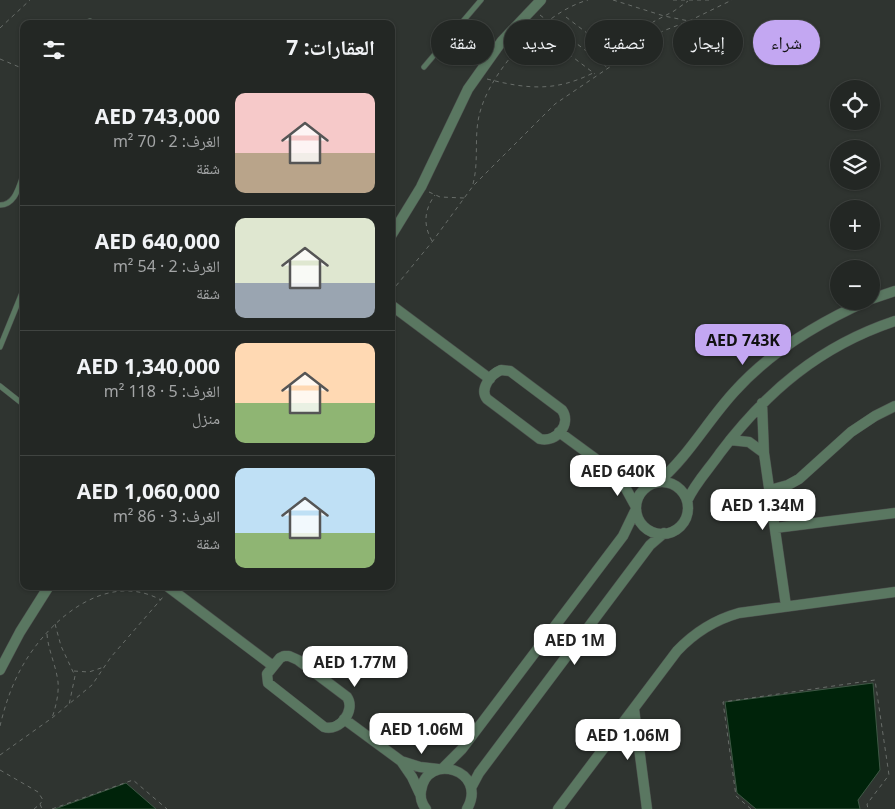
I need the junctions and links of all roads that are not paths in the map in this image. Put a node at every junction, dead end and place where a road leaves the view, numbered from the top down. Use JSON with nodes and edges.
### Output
{"nodes":[{"id":1,"x":481,"y":0,"type":"edge"},
{"id":2,"x":541,"y":0,"type":"edge"},
{"id":3,"x":424,"y":67,"type":"dead end"},
{"id":4,"x":20,"y":182,"type":"edge"},
{"id":5,"x":0,"y":204,"type":"edge"},
{"id":6,"x":395,"y":229,"type":"edge"},
{"id":7,"x":895,"y":291,"type":"edge"},
{"id":8,"x":880,"y":296,"type":"edge"},
{"id":9,"x":20,"y":298,"type":"edge"},
{"id":10,"x":395,"y":308,"type":"edge"},
{"id":11,"x":849,"y":310,"type":"edge"},
{"id":12,"x":895,"y":321,"type":"edge"},
{"id":13,"x":0,"y":347,"type":"edge"},
{"id":14,"x":490,"y":379,"type":"junction"},
{"id":15,"x":0,"y":386,"type":"edge"},
{"id":16,"x":20,"y":402,"type":"edge"},
{"id":17,"x":762,"y":404,"type":"junction"},
{"id":18,"x":895,"y":406,"type":"edge"},
{"id":19,"x":559,"y":432,"type":"junction"},
{"id":20,"x":730,"y":440,"type":"junction"},
{"id":21,"x":764,"y":453,"type":"junction"},
{"id":22,"x":619,"y":476,"type":"junction"},
{"id":23,"x":657,"y":482,"type":"junction"},
{"id":24,"x":770,"y":490,"type":"junction"},
{"id":25,"x":687,"y":501,"type":"junction"},
{"id":26,"x":636,"y":508,"type":"junction"},
{"id":27,"x":895,"y":513,"type":"edge"},
{"id":28,"x":775,"y":528,"type":"junction"},
{"id":29,"x":664,"y":533,"type":"junction"},
{"id":30,"x":46,"y":590,"type":"edge"},
{"id":31,"x":173,"y":590,"type":"edge"},
{"id":32,"x":895,"y":592,"type":"edge"},
{"id":33,"x":786,"y":606,"type":"junction"},
{"id":34,"x":273,"y":666,"type":"junction"},
{"id":35,"x":0,"y":670,"type":"edge"},
{"id":36,"x":634,"y":709,"type":"junction"},
{"id":37,"x":344,"y":718,"type":"junction"},
{"id":38,"x":401,"y":761,"type":"junction"},
{"id":39,"x":441,"y":768,"type":"junction"},
{"id":40,"x":472,"y":792,"type":"junction"},
{"id":41,"x":420,"y":796,"type":"junction"},
{"id":42,"x":415,"y":809,"type":"edge"},
{"id":43,"x":426,"y":809,"type":"edge"},
{"id":44,"x":467,"y":809,"type":"edge"},
{"id":45,"x":476,"y":809,"type":"edge"},
{"id":46,"x":558,"y":809,"type":"edge"},
{"id":47,"x":647,"y":809,"type":"edge"}],
"edges":[{"from":1,"to":3,"type":"lane"},
{"from":2,"to":6,"type":"street"},
{"from":4,"to":5,"type":"lane"},
{"from":7,"to":8,"type":"street"},
{"from":9,"to":13,"type":"lane"},
{"from":10,"to":14,"type":"street"},
{"from":11,"to":23,"type":"street"},
{"from":12,"to":17,"type":"street"},
{"from":14,"to":19,"type":"street"},
{"from":14,"to":19,"type":"street"},
{"from":15,"to":16,"type":"lane"},
{"from":17,"to":20,"type":"street"},
{"from":17,"to":21,"type":"street"},
{"from":18,"to":24,"type":"street"},
{"from":19,"to":22,"type":"street"},
{"from":20,"to":21,"type":"street"},
{"from":20,"to":25,"type":"street"},
{"from":21,"to":24,"type":"street"},
{"from":22,"to":23,"type":"street"},
{"from":22,"to":26,"type":"street"},
{"from":23,"to":25,"type":"street"},
{"from":23,"to":26,"type":"street"},
{"from":24,"to":28,"type":"street"},
{"from":25,"to":29,"type":"street"},
{"from":26,"to":29,"type":"street"},
{"from":26,"to":39,"type":"street"},
{"from":27,"to":28,"type":"street"},
{"from":28,"to":33,"type":"street"},
{"from":29,"to":40,"type":"street"},
{"from":30,"to":35,"type":"street"},
{"from":31,"to":34,"type":"street"},
{"from":32,"to":33,"type":"street"},
{"from":33,"to":36,"type":"street"},
{"from":34,"to":37,"type":"street"},
{"from":34,"to":37,"type":"street"},
{"from":36,"to":46,"type":"street"},
{"from":36,"to":47,"type":"street"},
{"from":37,"to":38,"type":"street"},
{"from":38,"to":39,"type":"street"},
{"from":38,"to":41,"type":"street"},
{"from":39,"to":40,"type":"street"},
{"from":39,"to":41,"type":"street"},
{"from":40,"to":44,"type":"street"},
{"from":40,"to":45,"type":"street"},
{"from":41,"to":42,"type":"street"},
{"from":41,"to":43,"type":"street"}]}
